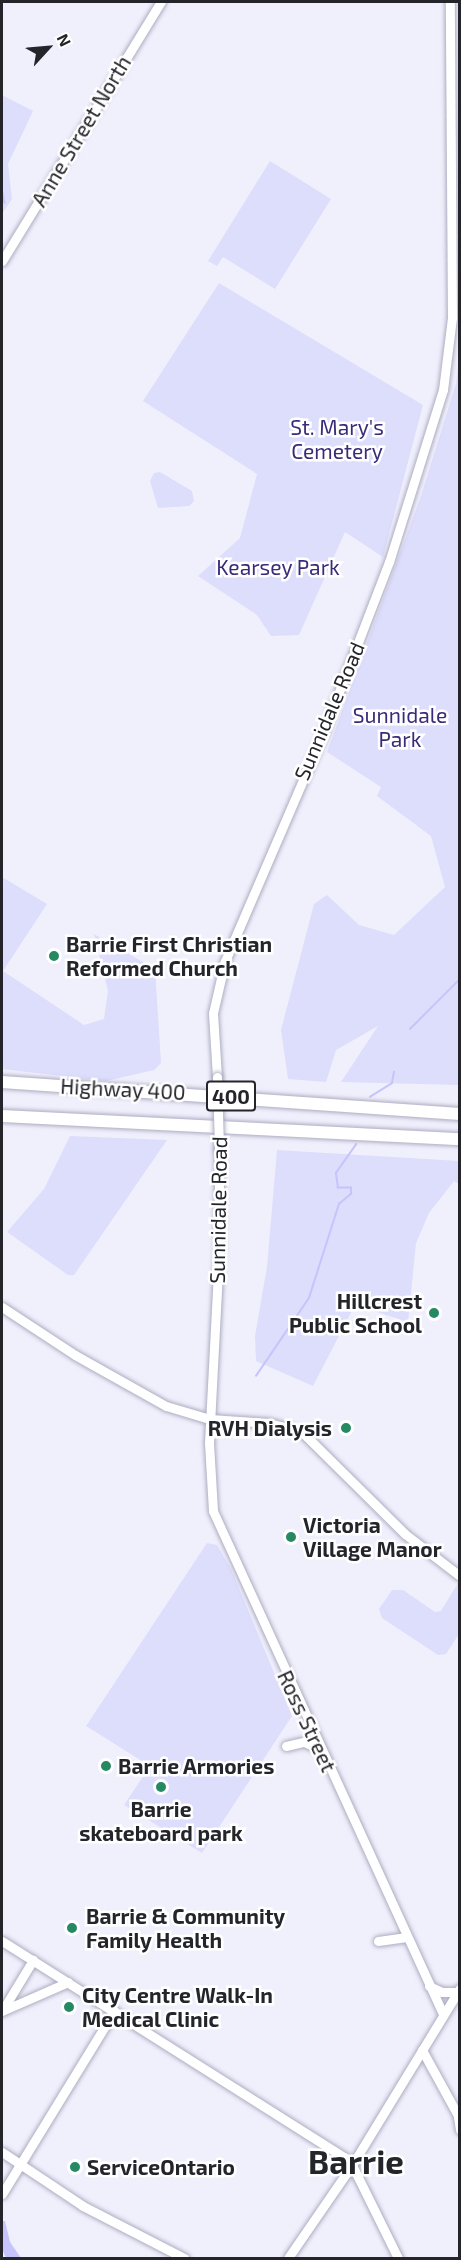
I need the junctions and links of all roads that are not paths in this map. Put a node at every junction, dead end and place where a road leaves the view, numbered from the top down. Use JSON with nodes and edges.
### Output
{"nodes":[{"id":1,"x":161,"y":2,"type":"edge"},
{"id":2,"x":450,"y":2,"type":"edge"},
{"id":3,"x":2,"y":261,"type":"edge"},
{"id":4,"x":2,"y":1082,"type":"edge"},
{"id":5,"x":459,"y":1114,"type":"edge"},
{"id":6,"x":2,"y":1116,"type":"edge"},
{"id":7,"x":412,"y":1137,"type":"junction"},
{"id":8,"x":459,"y":1139,"type":"edge"},
{"id":9,"x":459,"y":1144,"type":"edge"},
{"id":10,"x":2,"y":1307,"type":"edge"},
{"id":11,"x":210,"y":1419,"type":"junction"},
{"id":12,"x":459,"y":1576,"type":"edge"},
{"id":13,"x":286,"y":1746,"type":"dead end"},
{"id":14,"x":320,"y":1749,"type":"junction"},
{"id":15,"x":407,"y":1937,"type":"junction"},
{"id":16,"x":2,"y":1941,"type":"edge"},
{"id":17,"x":378,"y":1941,"type":"dead end"},
{"id":18,"x":33,"y":1960,"type":"junction"},
{"id":19,"x":68,"y":1982,"type":"junction"},
{"id":20,"x":429,"y":1986,"type":"junction"},
{"id":21,"x":458,"y":1990,"type":"edge"},
{"id":22,"x":2,"y":2011,"type":"edge"},
{"id":23,"x":114,"y":2011,"type":"junction"},
{"id":24,"x":442,"y":2014,"type":"junction"},
{"id":25,"x":422,"y":2050,"type":"junction"},
{"id":26,"x":459,"y":2118,"type":"edge"},
{"id":27,"x":459,"y":2130,"type":"edge"},
{"id":28,"x":2,"y":2152,"type":"edge"},
{"id":29,"x":18,"y":2164,"type":"junction"},
{"id":30,"x":352,"y":2165,"type":"junction"},
{"id":31,"x":2,"y":2194,"type":"edge"},
{"id":32,"x":184,"y":2259,"type":"edge"},
{"id":33,"x":288,"y":2259,"type":"edge"},
{"id":34,"x":398,"y":2259,"type":"edge"}],
"edges":[{"from":1,"to":3,"type":"main road","name":"Anne Street North"},
{"from":2,"to":11,"type":"main road","name":"Sunnidale Road","bridge":true},
{"from":4,"to":5,"type":"highway","name":"Highway 400","number":"400"},
{"from":6,"to":7,"type":"highway","name":"Highway 400","number":"400"},
{"from":7,"to":8,"type":"highway","name":"Highway 400","number":"400"},
{"from":7,"to":9,"type":"highway"},
{"from":10,"to":11,"type":"main road"},
{"from":11,"to":12,"type":"main road"},
{"from":11,"to":14,"type":"main road","name":"Ross Street"},
{"from":13,"to":14,"type":"main road"},
{"from":14,"to":15,"type":"main road","name":"Ross Street"},
{"from":15,"to":17,"type":"main road"},
{"from":15,"to":20,"type":"main road","name":"Ross Street"},
{"from":16,"to":18,"type":"main road"},
{"from":18,"to":19,"type":"main road"},
{"from":18,"to":22,"type":"main road"},
{"from":19,"to":22,"type":"main road"},
{"from":19,"to":23,"type":"main road"},
{"from":20,"to":21,"type":"main road"},
{"from":20,"to":24,"type":"main road","name":"Ross Street"},
{"from":21,"to":24,"type":"main road"},
{"from":23,"to":29,"type":"main road"},
{"from":23,"to":30,"type":"main road"},
{"from":24,"to":25,"type":"main road"},
{"from":25,"to":26,"type":"main road"},
{"from":25,"to":30,"type":"main road"},
{"from":26,"to":27,"type":"main road"},
{"from":28,"to":29,"type":"main road"},
{"from":29,"to":31,"type":"main road"},
{"from":29,"to":32,"type":"main road"},
{"from":30,"to":33,"type":"main road"},
{"from":30,"to":34,"type":"main road"}]}
